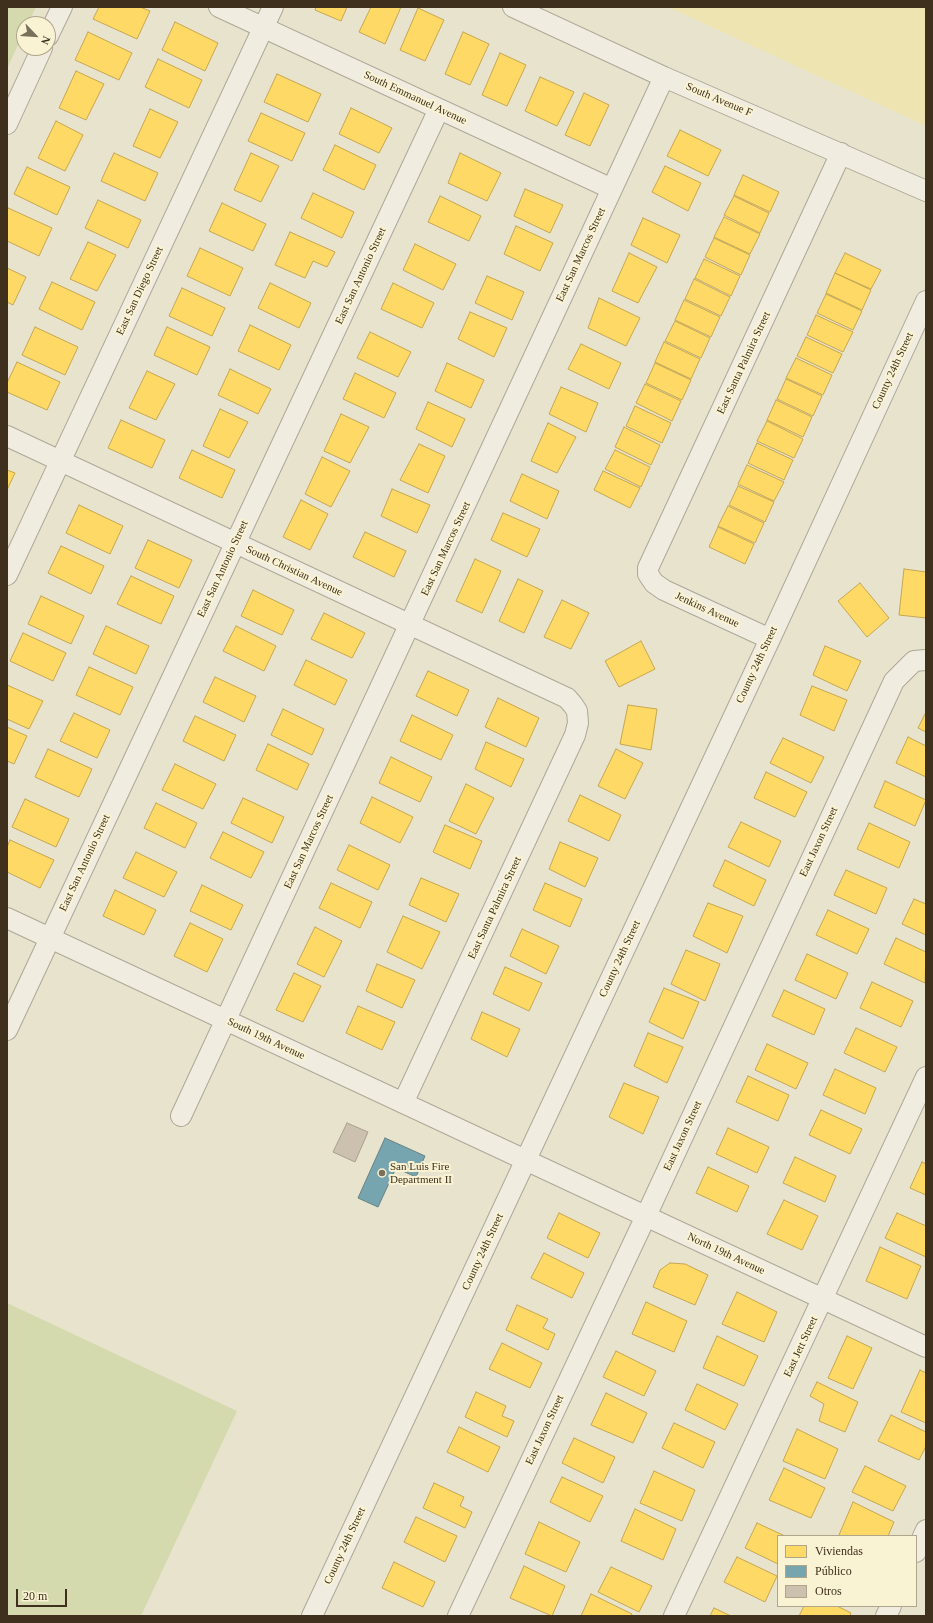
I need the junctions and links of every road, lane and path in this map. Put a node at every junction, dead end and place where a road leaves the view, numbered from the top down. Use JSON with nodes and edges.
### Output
{"nodes":[{"id":1,"x":62,"y":7,"type":"edge"},
{"id":2,"x":219,"y":7,"type":"edge"},
{"id":3,"x":272,"y":7,"type":"edge"},
{"id":4,"x":513,"y":7,"type":"edge"},
{"id":5,"x":56,"y":19,"type":"edge"},
{"id":6,"x":263,"y":28,"type":"junction"},
{"id":7,"x":38,"y":56,"type":"edge"},
{"id":8,"x":664,"y":77,"type":"junction"},
{"id":9,"x":439,"y":109,"type":"junction"},
{"id":10,"x":7,"y":124,"type":"edge"},
{"id":11,"x":841,"y":153,"type":"junction"},
{"id":12,"x":612,"y":189,"type":"junction"},
{"id":13,"x":926,"y":191,"type":"edge"},
{"id":14,"x":926,"y":301,"type":"edge"},
{"id":15,"x":7,"y":436,"type":"edge"},
{"id":16,"x":60,"y":461,"type":"junction"},
{"id":17,"x":235,"y":543,"type":"junction"},
{"id":18,"x":648,"y":574,"type":"joint"},
{"id":19,"x":7,"y":575,"type":"edge"},
{"id":20,"x":410,"y":625,"type":"junction"},
{"id":21,"x":770,"y":639,"type":"junction"},
{"id":22,"x":920,"y":661,"type":"edge"},
{"id":23,"x":577,"y":711,"type":"joint"},
{"id":24,"x":7,"y":918,"type":"edge"},
{"id":25,"x":50,"y":938,"type":"junction"},
{"id":26,"x":225,"y":1020,"type":"junction"},
{"id":27,"x":7,"y":1030,"type":"edge"},
{"id":28,"x":926,"y":1077,"type":"edge"},
{"id":29,"x":403,"y":1103,"type":"junction"},
{"id":30,"x":180,"y":1116,"type":"dead end"},
{"id":31,"x":526,"y":1161,"type":"junction"},
{"id":32,"x":646,"y":1216,"type":"junction"},
{"id":33,"x":823,"y":1299,"type":"junction"},
{"id":34,"x":926,"y":1347,"type":"edge"},
{"id":35,"x":926,"y":1530,"type":"edge"},
{"id":36,"x":917,"y":1550,"type":"edge"},
{"id":37,"x":890,"y":1607,"type":"edge"},
{"id":38,"x":312,"y":1616,"type":"edge"},
{"id":39,"x":458,"y":1616,"type":"edge"},
{"id":40,"x":674,"y":1616,"type":"edge"},
{"id":41,"x":886,"y":1616,"type":"edge"}],
"edges":[{"from":1,"to":5,"type":"street"},
{"from":2,"to":6,"type":"street","name":"South Emmanuel Avenue"},
{"from":3,"to":6,"type":"street","name":"East San Diego Street"},
{"from":4,"to":8,"type":"street","name":"South Avenue F"},
{"from":6,"to":9,"type":"street","name":"South Emmanuel Avenue"},
{"from":6,"to":16,"type":"street","name":"East San Diego Street"},
{"from":7,"to":10,"type":"street"},
{"from":8,"to":11,"type":"street","name":"South Avenue F"},
{"from":8,"to":12,"type":"street","name":"East San Marcos Street"},
{"from":9,"to":12,"type":"street","name":"South Emmanuel Avenue"},
{"from":9,"to":17,"type":"street","name":"East San Antonio Street"},
{"from":11,"to":13,"type":"street","name":"South Avenue F"},
{"from":11,"to":18,"type":"street","name":"East Santa Palmira Street"},
{"from":12,"to":20,"type":"street","name":"East San Marcos Street"},
{"from":14,"to":21,"type":"street","name":"County 24th Street"},
{"from":15,"to":16,"type":"street","name":"South Christian Avenue"},
{"from":16,"to":17,"type":"street","name":"South Christian Avenue"},
{"from":16,"to":19,"type":"street","name":"East San Diego Street"},
{"from":17,"to":20,"type":"street","name":"South Christian Avenue"},
{"from":17,"to":25,"type":"street","name":"East San Antonio Street"},
{"from":18,"to":21,"type":"street","name":"Jenkins Avenue"},
{"from":20,"to":23,"type":"street","name":"South Christian Avenue"},
{"from":20,"to":26,"type":"street","name":"East San Marcos Street"},
{"from":21,"to":31,"type":"street","name":"County 24th Street"},
{"from":22,"to":32,"type":"street","name":"East Jaxon Street"},
{"from":23,"to":29,"type":"street","name":"East Santa Palmira Street"},
{"from":24,"to":25,"type":"street","name":"South 19th Avenue"},
{"from":25,"to":26,"type":"street","name":"South 19th Avenue"},
{"from":25,"to":27,"type":"street","name":"East San Antonio Street"},
{"from":26,"to":29,"type":"street","name":"South 19th Avenue"},
{"from":26,"to":30,"type":"street","name":"East San Marcos Street"},
{"from":28,"to":33,"type":"street","name":"East Jett Street"},
{"from":29,"to":31,"type":"street","name":"South 19th Avenue"},
{"from":31,"to":32,"type":"street","name":"North 19th Avenue"},
{"from":31,"to":38,"type":"street","name":"County 24th Street"},
{"from":32,"to":33,"type":"street","name":"North 19th Avenue"},
{"from":32,"to":39,"type":"street","name":"East Jaxon Street"},
{"from":33,"to":34,"type":"street","name":"North 19th Avenue"},
{"from":33,"to":40,"type":"street","name":"East Jett Street"},
{"from":35,"to":36,"type":"street"},
{"from":37,"to":41,"type":"street"}]}
